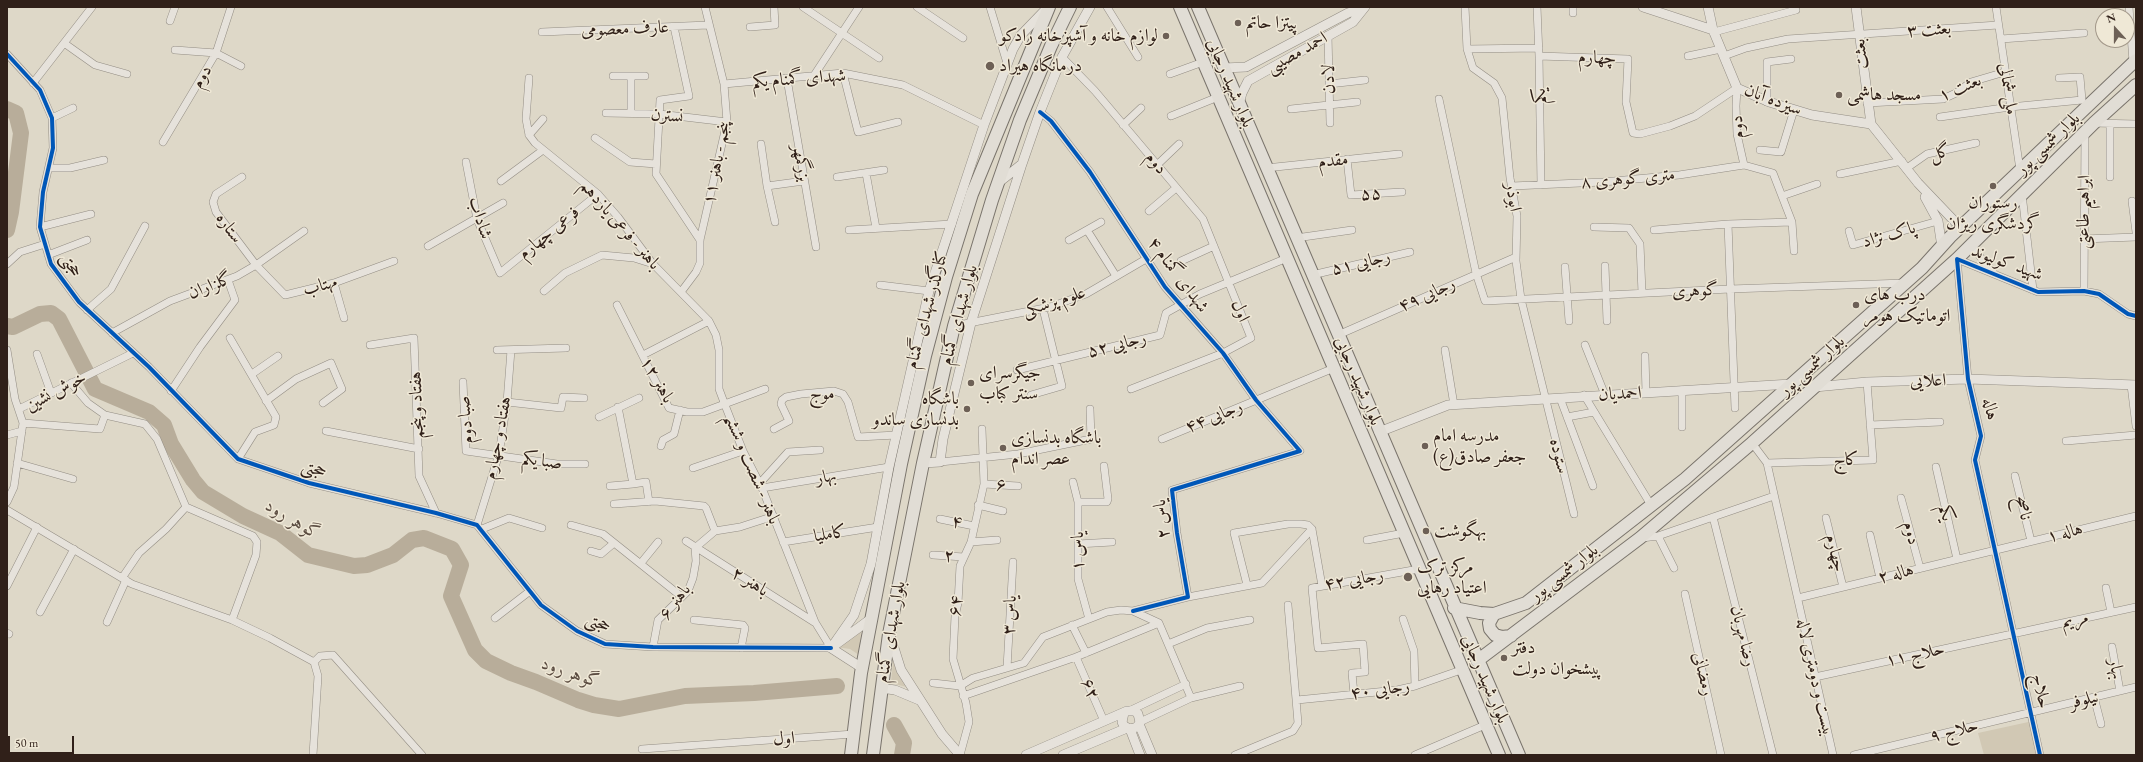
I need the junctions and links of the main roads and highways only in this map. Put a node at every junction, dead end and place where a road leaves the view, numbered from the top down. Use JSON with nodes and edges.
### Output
{"nodes":[{"id":1,"x":1048,"y":7,"type":"edge"},
{"id":2,"x":1070,"y":7,"type":"edge"},
{"id":3,"x":1180,"y":7,"type":"edge"},
{"id":4,"x":1198,"y":7,"type":"edge"},
{"id":5,"x":2135,"y":61,"type":"edge"},
{"id":6,"x":2136,"y":85,"type":"edge"},
{"id":7,"x":1981,"y":208,"type":"junction"},
{"id":8,"x":1996,"y":219,"type":"junction"},
{"id":9,"x":1960,"y":227,"type":"junction"},
{"id":10,"x":1971,"y":244,"type":"junction"},
{"id":11,"x":1454,"y":608,"type":"junction"},
{"id":12,"x":1494,"y":614,"type":"junction"},
{"id":13,"x":1511,"y":636,"type":"junction"},
{"id":14,"x":1477,"y":661,"type":"junction"},
{"id":15,"x":851,"y":755,"type":"edge"},
{"id":16,"x":873,"y":755,"type":"edge"},
{"id":17,"x":1499,"y":755,"type":"edge"},
{"id":18,"x":1519,"y":755,"type":"edge"}],
"edges":[{"from":1,"to":15,"type":"main road","name":"بلوار شهدای گمنام"},
{"from":2,"to":16,"type":"main road","name":"بلوار شهدای گمنام"},
{"from":3,"to":17,"type":"main road","name":"بلوار شهید رجایی"},
{"from":4,"to":11,"type":"main road","name":"بلوار شهید رجایی"},
{"from":5,"to":7,"type":"main road","name":"بلوار شمسی پور"},
{"from":6,"to":8,"type":"main road","name":"بلوار شمسی پور"},
{"from":7,"to":8,"type":"main road"},
{"from":7,"to":9,"type":"main road","name":"بلوار شمسی پور"},
{"from":8,"to":10,"type":"main road","name":"بلوار شمسی پور"},
{"from":9,"to":10,"type":"main road"},
{"from":9,"to":12,"type":"main road","name":"بلوار شمسی پور"},
{"from":10,"to":13,"type":"main road","name":"بلوار شمسی پور"},
{"from":11,"to":12,"type":"main road","name":"بلوار شمسی پور"},
{"from":11,"to":14,"type":"main road","name":"بلوار شهید رجایی"},
{"from":12,"to":13,"type":"main road"},
{"from":13,"to":14,"type":"main road","name":"بلوار شمسی پور"},
{"from":14,"to":18,"type":"main road","name":"بلوار شهید رجایی"}]}
